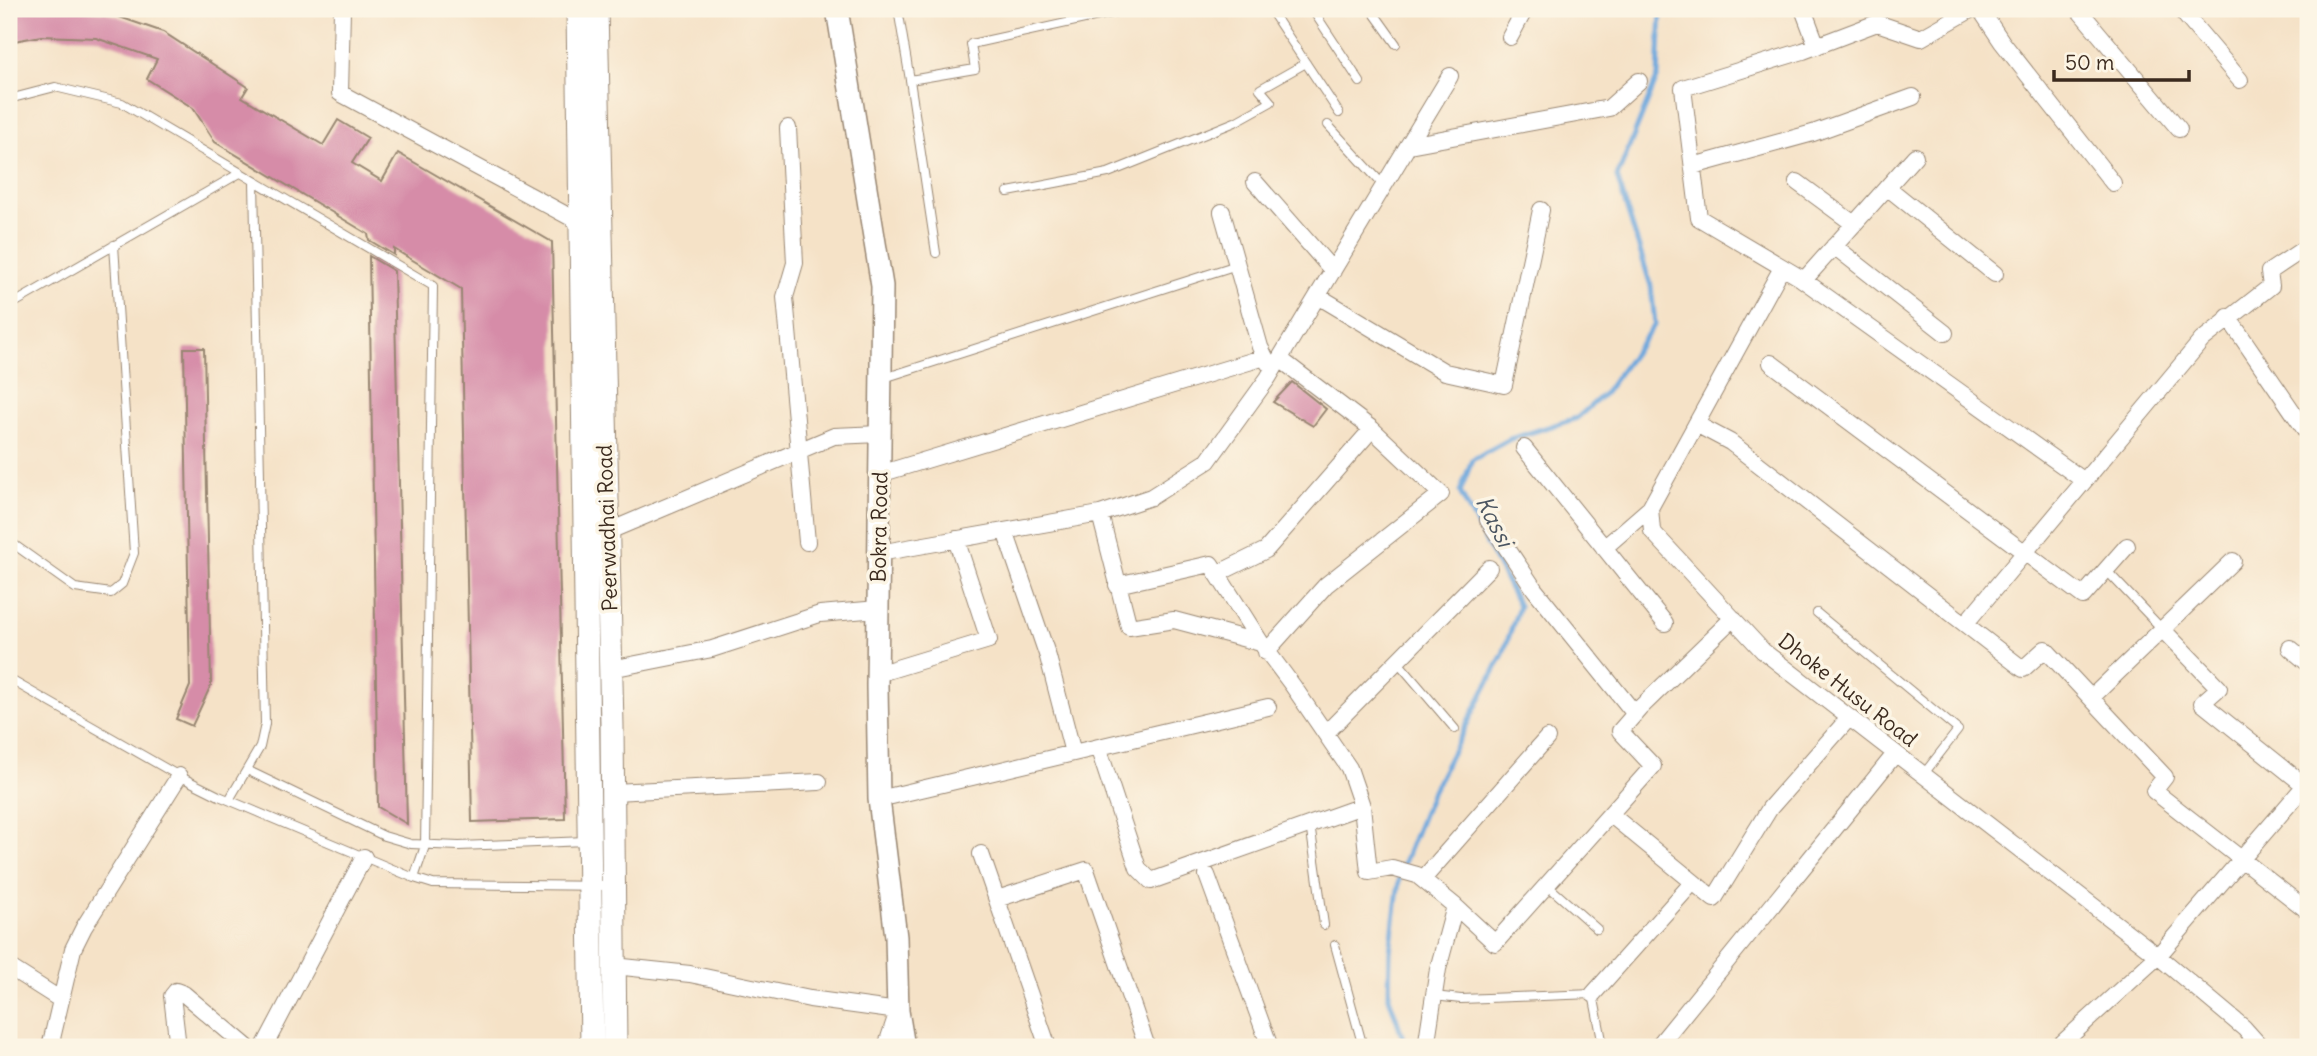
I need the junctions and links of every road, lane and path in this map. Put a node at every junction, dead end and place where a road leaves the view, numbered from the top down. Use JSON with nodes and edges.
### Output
{"nodes":[{"id":1,"x":341,"y":9,"type":"edge"},
{"id":2,"x":578,"y":9,"type":"edge"},
{"id":3,"x":596,"y":9,"type":"edge"},
{"id":4,"x":838,"y":9,"type":"edge"},
{"id":5,"x":898,"y":9,"type":"edge"},
{"id":6,"x":1130,"y":9,"type":"edge"},
{"id":7,"x":1270,"y":9,"type":"edge"},
{"id":8,"x":1312,"y":9,"type":"edge"},
{"id":9,"x":1371,"y":9,"type":"edge"},
{"id":10,"x":1525,"y":9,"type":"edge"},
{"id":11,"x":1803,"y":9,"type":"edge"},
{"id":12,"x":1972,"y":9,"type":"edge"},
{"id":13,"x":1980,"y":9,"type":"edge"},
{"id":14,"x":2078,"y":9,"type":"edge"},
{"id":15,"x":2180,"y":9,"type":"edge"},
{"id":16,"x":1510,"y":37,"type":"dead end"},
{"id":17,"x":1396,"y":44,"type":"dead end"},
{"id":18,"x":1816,"y":46,"type":"junction"},
{"id":19,"x":1306,"y":63,"type":"junction"},
{"id":20,"x":1450,"y":76,"type":"dead end"},
{"id":21,"x":910,"y":80,"type":"junction"},
{"id":22,"x":2240,"y":80,"type":"dead end"},
{"id":23,"x":1639,"y":81,"type":"dead end"},
{"id":24,"x":1360,"y":82,"type":"dead end"},
{"id":25,"x":1913,"y":97,"type":"dead end"},
{"id":26,"x":9,"y":99,"type":"edge"},
{"id":27,"x":1339,"y":113,"type":"dead end"},
{"id":28,"x":1328,"y":125,"type":"dead end"},
{"id":29,"x":788,"y":128,"type":"dead end"},
{"id":30,"x":2179,"y":129,"type":"dead end"},
{"id":31,"x":1409,"y":145,"type":"junction"},
{"id":32,"x":1915,"y":156,"type":"dead end"},
{"id":33,"x":1693,"y":166,"type":"junction"},
{"id":34,"x":240,"y":173,"type":"junction"},
{"id":35,"x":254,"y":181,"type":"junction"},
{"id":36,"x":1255,"y":182,"type":"dead end"},
{"id":37,"x":1797,"y":183,"type":"dead end"},
{"id":38,"x":2112,"y":183,"type":"dead end"},
{"id":39,"x":1384,"y":186,"type":"junction"},
{"id":40,"x":1887,"y":187,"type":"junction"},
{"id":41,"x":1008,"y":192,"type":"dead end"},
{"id":42,"x":1541,"y":210,"type":"dead end"},
{"id":43,"x":1222,"y":212,"type":"dead end"},
{"id":44,"x":581,"y":223,"type":"junction"},
{"id":45,"x":1854,"y":224,"type":"junction"},
{"id":46,"x":114,"y":245,"type":"junction"},
{"id":47,"x":1834,"y":246,"type":"junction"},
{"id":48,"x":2308,"y":246,"type":"edge"},
{"id":49,"x":936,"y":253,"type":"dead end"},
{"id":50,"x":1237,"y":265,"type":"junction"},
{"id":51,"x":1333,"y":271,"type":"junction"},
{"id":52,"x":1779,"y":273,"type":"dead end"},
{"id":53,"x":1996,"y":274,"type":"dead end"},
{"id":54,"x":1804,"y":280,"type":"junction"},
{"id":55,"x":1318,"y":296,"type":"junction"},
{"id":56,"x":9,"y":306,"type":"edge"},
{"id":57,"x":2228,"y":317,"type":"junction"},
{"id":58,"x":1945,"y":332,"type":"dead end"},
{"id":59,"x":1272,"y":362,"type":"junction"},
{"id":60,"x":1771,"y":363,"type":"dead end"},
{"id":61,"x":881,"y":379,"type":"junction"},
{"id":62,"x":1696,"y":424,"type":"junction"},
{"id":63,"x":1372,"y":429,"type":"junction"},
{"id":64,"x":880,"y":434,"type":"junction"},
{"id":65,"x":2308,"y":434,"type":"edge"},
{"id":66,"x":1524,"y":449,"type":"dead end"},
{"id":67,"x":798,"y":451,"type":"junction"},
{"id":68,"x":880,"y":474,"type":"junction"},
{"id":69,"x":2083,"y":480,"type":"junction"},
{"id":70,"x":1650,"y":508,"type":"junction"},
{"id":71,"x":1100,"y":514,"type":"junction"},
{"id":72,"x":1488,"y":520,"type":"dead end"},
{"id":73,"x":1006,"y":531,"type":"junction"},
{"id":74,"x":607,"y":532,"type":"junction"},
{"id":75,"x":956,"y":539,"type":"junction"},
{"id":76,"x":9,"y":541,"type":"edge"},
{"id":77,"x":807,"y":542,"type":"dead end"},
{"id":78,"x":2127,"y":546,"type":"dead end"},
{"id":79,"x":1604,"y":548,"type":"junction"},
{"id":80,"x":2024,"y":552,"type":"junction"},
{"id":81,"x":879,"y":553,"type":"junction"},
{"id":82,"x":2232,"y":561,"type":"dead end"},
{"id":83,"x":1489,"y":568,"type":"dead end"},
{"id":84,"x":2106,"y":570,"type":"junction"},
{"id":85,"x":1217,"y":574,"type":"junction"},
{"id":86,"x":1117,"y":585,"type":"junction"},
{"id":87,"x":878,"y":609,"type":"junction"},
{"id":88,"x":1817,"y":614,"type":"dead end"},
{"id":89,"x":1733,"y":618,"type":"junction"},
{"id":90,"x":1665,"y":623,"type":"dead end"},
{"id":91,"x":1965,"y":624,"type":"junction"},
{"id":92,"x":2163,"y":630,"type":"junction"},
{"id":93,"x":1264,"y":648,"type":"junction"},
{"id":94,"x":2290,"y":648,"type":"dead end"},
{"id":95,"x":1397,"y":661,"type":"junction"},
{"id":96,"x":2308,"y":663,"type":"edge"},
{"id":97,"x":611,"y":669,"type":"junction"},
{"id":98,"x":877,"y":674,"type":"junction"},
{"id":99,"x":9,"y":679,"type":"edge"},
{"id":100,"x":2091,"y":698,"type":"junction"},
{"id":101,"x":1268,"y":707,"type":"dead end"},
{"id":102,"x":1635,"y":714,"type":"junction"},
{"id":103,"x":1849,"y":718,"type":"junction"},
{"id":104,"x":1455,"y":729,"type":"dead end"},
{"id":105,"x":1325,"y":733,"type":"junction"},
{"id":106,"x":1547,"y":738,"type":"dead end"},
{"id":107,"x":1098,"y":747,"type":"junction"},
{"id":108,"x":1073,"y":753,"type":"junction"},
{"id":109,"x":1895,"y":754,"type":"junction"},
{"id":110,"x":247,"y":770,"type":"junction"},
{"id":111,"x":1923,"y":775,"type":"junction"},
{"id":112,"x":179,"y":776,"type":"junction"},
{"id":113,"x":819,"y":782,"type":"dead end"},
{"id":114,"x":2307,"y":785,"type":"edge"},
{"id":115,"x":612,"y":792,"type":"junction"},
{"id":116,"x":879,"y":799,"type":"junction"},
{"id":117,"x":229,"y":800,"type":"junction"},
{"id":118,"x":1362,"y":806,"type":"junction"},
{"id":119,"x":1610,"y":814,"type":"junction"},
{"id":120,"x":1310,"y":824,"type":"junction"},
{"id":121,"x":589,"y":841,"type":"junction"},
{"id":122,"x":613,"y":841,"type":"junction"},
{"id":123,"x":425,"y":846,"type":"junction"},
{"id":124,"x":981,"y":854,"type":"dead end"},
{"id":125,"x":364,"y":857,"type":"junction"},
{"id":126,"x":2241,"y":859,"type":"junction"},
{"id":127,"x":1207,"y":875,"type":"dead end"},
{"id":128,"x":414,"y":878,"type":"junction"},
{"id":129,"x":1423,"y":879,"type":"junction"},
{"id":130,"x":1693,"y":882,"type":"junction"},
{"id":131,"x":588,"y":885,"type":"junction"},
{"id":132,"x":1547,"y":885,"type":"junction"},
{"id":133,"x":613,"y":886,"type":"junction"},
{"id":134,"x":997,"y":899,"type":"junction"},
{"id":135,"x":1455,"y":906,"type":"junction"},
{"id":136,"x":2308,"y":911,"type":"edge"},
{"id":137,"x":1324,"y":925,"type":"dead end"},
{"id":138,"x":1597,"y":929,"type":"dead end"},
{"id":139,"x":1335,"y":945,"type":"dead end"},
{"id":140,"x":2158,"y":956,"type":"junction"},
{"id":141,"x":614,"y":965,"type":"junction"},
{"id":142,"x":9,"y":967,"type":"edge"},
{"id":143,"x":1593,"y":994,"type":"junction"},
{"id":144,"x":1434,"y":996,"type":"junction"},
{"id":145,"x":61,"y":1000,"type":"junction"},
{"id":146,"x":898,"y":1011,"type":"junction"},
{"id":147,"x":1602,"y":1040,"type":"dead end"},
{"id":148,"x":1659,"y":1045,"type":"dead end"},
{"id":149,"x":1432,"y":1046,"type":"edge"},
{"id":150,"x":50,"y":1047,"type":"edge"},
{"id":151,"x":178,"y":1047,"type":"edge"},
{"id":152,"x":247,"y":1047,"type":"edge"},
{"id":153,"x":264,"y":1047,"type":"edge"},
{"id":154,"x":592,"y":1047,"type":"edge"},
{"id":155,"x":615,"y":1047,"type":"edge"},
{"id":156,"x":886,"y":1047,"type":"edge"},
{"id":157,"x":904,"y":1047,"type":"edge"},
{"id":158,"x":1048,"y":1047,"type":"edge"},
{"id":159,"x":1147,"y":1047,"type":"edge"},
{"id":160,"x":1270,"y":1047,"type":"edge"},
{"id":161,"x":1363,"y":1047,"type":"edge"},
{"id":162,"x":2058,"y":1047,"type":"edge"},
{"id":163,"x":2261,"y":1047,"type":"edge"}],
"edges":[{"from":1,"to":44,"type":"street"},
{"from":2,"to":44,"type":"main road"},
{"from":3,"to":74,"type":"main road","name":"Peerwadhai Road"},
{"from":4,"to":61,"type":"street","name":"Bokra Road"},
{"from":5,"to":21,"type":"lane"},
{"from":6,"to":21,"type":"lane"},
{"from":7,"to":19,"type":"lane"},
{"from":8,"to":24,"type":"lane"},
{"from":9,"to":17,"type":"lane"},
{"from":10,"to":16,"type":"street"},
{"from":11,"to":18,"type":"street"},
{"from":12,"to":18,"type":"street"},
{"from":13,"to":38,"type":"street"},
{"from":14,"to":30,"type":"street"},
{"from":15,"to":22,"type":"street"},
{"from":18,"to":33,"type":"street"},
{"from":19,"to":27,"type":"lane"},
{"from":19,"to":41,"type":"lane"},
{"from":20,"to":31,"type":"street"},
{"from":21,"to":49,"type":"lane"},
{"from":23,"to":31,"type":"street"},
{"from":25,"to":33,"type":"street"},
{"from":26,"to":34,"type":"lane"},
{"from":28,"to":39,"type":"lane"},
{"from":29,"to":67,"type":"street"},
{"from":31,"to":39,"type":"street"},
{"from":32,"to":40,"type":"street"},
{"from":33,"to":54,"type":"street"},
{"from":34,"to":35,"type":"lane"},
{"from":34,"to":46,"type":"lane"},
{"from":35,"to":110,"type":"lane"},
{"from":35,"to":123,"type":"lane"},
{"from":36,"to":51,"type":"street"},
{"from":37,"to":45,"type":"street"},
{"from":39,"to":51,"type":"street"},
{"from":40,"to":45,"type":"street"},
{"from":40,"to":53,"type":"street"},
{"from":42,"to":55,"type":"street"},
{"from":43,"to":50,"type":"street"},
{"from":44,"to":121,"type":"main road"},
{"from":45,"to":47,"type":"street"},
{"from":46,"to":56,"type":"lane"},
{"from":46,"to":76,"type":"lane"},
{"from":47,"to":54,"type":"street"},
{"from":47,"to":58,"type":"street"},
{"from":48,"to":57,"type":"street"},
{"from":50,"to":59,"type":"street"},
{"from":50,"to":61,"type":"lane"},
{"from":51,"to":55,"type":"street"},
{"from":52,"to":62,"type":"street"},
{"from":54,"to":69,"type":"street"},
{"from":55,"to":59,"type":"street"},
{"from":57,"to":65,"type":"street"},
{"from":57,"to":69,"type":"street"},
{"from":59,"to":63,"type":"street"},
{"from":59,"to":68,"type":"street"},
{"from":59,"to":71,"type":"street"},
{"from":60,"to":80,"type":"street"},
{"from":61,"to":64,"type":"street","name":"Bokra Road"},
{"from":62,"to":70,"type":"street"},
{"from":62,"to":91,"type":"street"},
{"from":63,"to":85,"type":"street"},
{"from":63,"to":93,"type":"street"},
{"from":64,"to":67,"type":"street"},
{"from":64,"to":68,"type":"street","name":"Bokra Road"},
{"from":66,"to":79,"type":"street"},
{"from":67,"to":74,"type":"street"},
{"from":67,"to":77,"type":"street"},
{"from":68,"to":81,"type":"street","name":"Bokra Road"},
{"from":69,"to":80,"type":"street"},
{"from":70,"to":79,"type":"street"},
{"from":70,"to":89,"type":"street","name":"Dhoke Husu Road"},
{"from":71,"to":73,"type":"street"},
{"from":71,"to":86,"type":"street"},
{"from":72,"to":102,"type":"street"},
{"from":73,"to":75,"type":"street"},
{"from":73,"to":108,"type":"street"},
{"from":74,"to":97,"type":"main road","name":"Peerwadhai Road"},
{"from":75,"to":81,"type":"street"},
{"from":75,"to":98,"type":"street"},
{"from":78,"to":84,"type":"street"},
{"from":79,"to":90,"type":"street"},
{"from":80,"to":84,"type":"street"},
{"from":80,"to":91,"type":"street"},
{"from":81,"to":87,"type":"street","name":"Bokra Road"},
{"from":82,"to":92,"type":"street"},
{"from":83,"to":95,"type":"street"},
{"from":84,"to":92,"type":"lane"},
{"from":85,"to":86,"type":"street"},
{"from":85,"to":93,"type":"street"},
{"from":86,"to":93,"type":"street"},
{"from":87,"to":97,"type":"street"},
{"from":87,"to":98,"type":"street","name":"Bokra Road"},
{"from":88,"to":111,"type":"lane"},
{"from":89,"to":102,"type":"street"},
{"from":89,"to":103,"type":"street","name":"Dhoke Husu Road"},
{"from":91,"to":100,"type":"street"},
{"from":92,"to":100,"type":"street"},
{"from":92,"to":114,"type":"street"},
{"from":93,"to":105,"type":"street"},
{"from":94,"to":96,"type":"street"},
{"from":95,"to":104,"type":"lane"},
{"from":95,"to":105,"type":"street"},
{"from":97,"to":115,"type":"main road","name":"Peerwadhai Road"},
{"from":98,"to":116,"type":"street","name":"Bokra Road"},
{"from":99,"to":112,"type":"lane"},
{"from":100,"to":126,"type":"street"},
{"from":101,"to":107,"type":"street"},
{"from":102,"to":119,"type":"street"},
{"from":103,"to":109,"type":"street","name":"Dhoke Husu Road"},
{"from":103,"to":130,"type":"street"},
{"from":105,"to":118,"type":"street"},
{"from":106,"to":129,"type":"street"},
{"from":107,"to":108,"type":"street"},
{"from":107,"to":120,"type":"street"},
{"from":108,"to":116,"type":"street"},
{"from":109,"to":111,"type":"street","name":"Dhoke Husu Road"},
{"from":109,"to":148,"type":"street"},
{"from":110,"to":117,"type":"lane"},
{"from":110,"to":123,"type":"lane"},
{"from":111,"to":140,"type":"street","name":"Dhoke Husu Road"},
{"from":112,"to":117,"type":"lane"},
{"from":112,"to":145,"type":"street"},
{"from":113,"to":115,"type":"street"},
{"from":114,"to":126,"type":"street"},
{"from":115,"to":122,"type":"main road","name":"Peerwadhai Road"},
{"from":116,"to":146,"type":"street","name":"Bokra Road"},
{"from":117,"to":125,"type":"lane"},
{"from":118,"to":120,"type":"street"},
{"from":118,"to":129,"type":"street"},
{"from":119,"to":130,"type":"street"},
{"from":119,"to":132,"type":"street"},
{"from":120,"to":137,"type":"lane"},
{"from":121,"to":122,"type":"lane"},
{"from":121,"to":123,"type":"lane"},
{"from":121,"to":131,"type":"main road"},
{"from":122,"to":133,"type":"main road","name":"Peerwadhai Road"},
{"from":123,"to":128,"type":"lane"},
{"from":124,"to":134,"type":"street"},
{"from":125,"to":128,"type":"lane"},
{"from":125,"to":153,"type":"street"},
{"from":126,"to":136,"type":"street"},
{"from":126,"to":140,"type":"street"},
{"from":127,"to":160,"type":"street"},
{"from":128,"to":131,"type":"lane"},
{"from":129,"to":135,"type":"street"},
{"from":130,"to":143,"type":"street"},
{"from":131,"to":133,"type":"lane"},
{"from":131,"to":154,"type":"main road"},
{"from":132,"to":135,"type":"street"},
{"from":132,"to":138,"type":"lane"},
{"from":133,"to":141,"type":"main road","name":"Peerwadhai Road"},
{"from":134,"to":158,"type":"street"},
{"from":134,"to":159,"type":"street"},
{"from":135,"to":144,"type":"street"},
{"from":139,"to":161,"type":"lane"},
{"from":140,"to":162,"type":"street"},
{"from":140,"to":163,"type":"street","name":"Dhoke Husu Road"},
{"from":141,"to":146,"type":"street"},
{"from":141,"to":155,"type":"main road","name":"Peerwadhai Road"},
{"from":142,"to":145,"type":"street"},
{"from":143,"to":144,"type":"lane"},
{"from":143,"to":147,"type":"lane"},
{"from":144,"to":149,"type":"street"},
{"from":145,"to":150,"type":"street"},
{"from":146,"to":156,"type":"street"},
{"from":146,"to":157,"type":"street","name":"Bokra Road"},
{"from":151,"to":152,"type":"street"}]}
